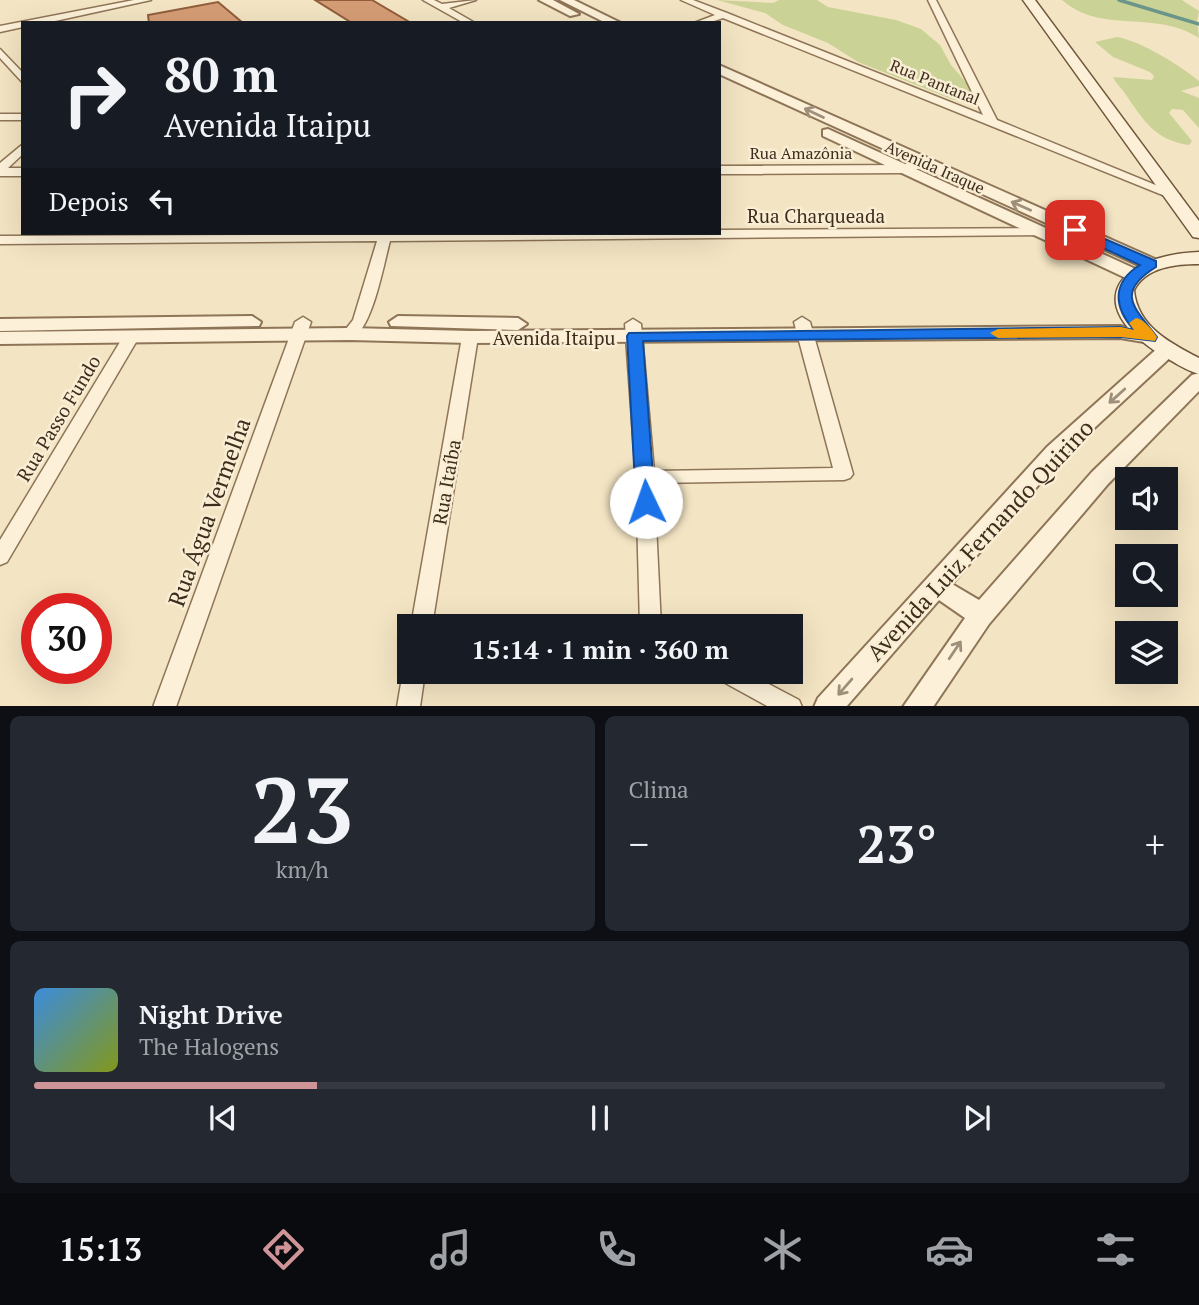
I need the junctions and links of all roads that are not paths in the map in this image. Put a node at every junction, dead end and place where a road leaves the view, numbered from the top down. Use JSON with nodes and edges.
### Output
{"nodes":[{"id":1,"x":147,"y":0,"type":"edge"},
{"id":2,"x":427,"y":0,"type":"edge"},
{"id":3,"x":472,"y":0,"type":"edge"},
{"id":4,"x":544,"y":0,"type":"edge"},
{"id":5,"x":565,"y":0,"type":"edge"},
{"id":6,"x":685,"y":0,"type":"edge"},
{"id":7,"x":932,"y":0,"type":"edge"},
{"id":8,"x":1029,"y":0,"type":"edge"},
{"id":9,"x":441,"y":7,"type":"junction"},
{"id":10,"x":724,"y":15,"type":"junction"},
{"id":11,"x":37,"y":21,"type":"edge"},
{"id":12,"x":467,"y":21,"type":"edge"},
{"id":13,"x":589,"y":21,"type":"edge"},
{"id":14,"x":612,"y":21,"type":"edge"},
{"id":15,"x":704,"y":21,"type":"edge"},
{"id":16,"x":21,"y":24,"type":"edge"},
{"id":17,"x":0,"y":29,"type":"edge"},
{"id":18,"x":0,"y":52,"type":"edge"},
{"id":19,"x":721,"y":70,"type":"edge"},
{"id":20,"x":0,"y":71,"type":"edge"},
{"id":21,"x":15,"y":71,"type":"junction"},
{"id":22,"x":21,"y":78,"type":"edge"},
{"id":23,"x":721,"y":83,"type":"edge"},
{"id":24,"x":0,"y":117,"type":"edge"},
{"id":25,"x":21,"y":117,"type":"edge"},
{"id":26,"x":992,"y":121,"type":"junction"},
{"id":27,"x":21,"y":149,"type":"edge"},
{"id":28,"x":721,"y":157,"type":"edge"},
{"id":29,"x":924,"y":163,"type":"junction"},
{"id":30,"x":743,"y":169,"type":"junction"},
{"id":31,"x":903,"y":169,"type":"junction"},
{"id":32,"x":721,"y":170,"type":"edge"},
{"id":33,"x":0,"y":171,"type":"edge"},
{"id":34,"x":21,"y":172,"type":"edge"},
{"id":35,"x":1174,"y":195,"type":"junction"},
{"id":36,"x":1044,"y":232,"type":"junction"},
{"id":37,"x":721,"y":233,"type":"edge"},
{"id":38,"x":1199,"y":233,"type":"edge"},
{"id":39,"x":385,"y":235,"type":"edge"},
{"id":40,"x":0,"y":240,"type":"edge"},
{"id":41,"x":1199,"y":258,"type":"edge"},
{"id":42,"x":1151,"y":264,"type":"junction"},
{"id":43,"x":1134,"y":275,"type":"junction"},
{"id":44,"x":1131,"y":316,"type":"junction"},
{"id":45,"x":0,"y":325,"type":"edge"},
{"id":46,"x":302,"y":328,"type":"junction"},
{"id":47,"x":355,"y":328,"type":"junction"},
{"id":48,"x":804,"y":329,"type":"junction"},
{"id":49,"x":634,"y":330,"type":"junction"},
{"id":50,"x":131,"y":337,"type":"junction"},
{"id":51,"x":471,"y":337,"type":"junction"},
{"id":52,"x":0,"y":338,"type":"edge"},
{"id":53,"x":1158,"y":344,"type":"junction"},
{"id":54,"x":1199,"y":367,"type":"edge"},
{"id":55,"x":1199,"y":379,"type":"edge"},
{"id":56,"x":645,"y":477,"type":"junction"},
{"id":57,"x":0,"y":557,"type":"edge"},
{"id":58,"x":932,"y":587,"type":"junction"},
{"id":59,"x":423,"y":614,"type":"edge"},
{"id":60,"x":650,"y":614,"type":"edge"},
{"id":61,"x":980,"y":617,"type":"junction"},
{"id":62,"x":412,"y":684,"type":"edge"},
{"id":63,"x":749,"y":684,"type":"edge"},
{"id":64,"x":164,"y":706,"type":"edge"},
{"id":65,"x":408,"y":706,"type":"edge"},
{"id":66,"x":791,"y":706,"type":"edge"},
{"id":67,"x":828,"y":706,"type":"edge"},
{"id":68,"x":917,"y":706,"type":"edge"}],
"edges":[{"from":1,"to":11,"type":"street"},
{"from":2,"to":9,"type":"street"},
{"from":3,"to":9,"type":"street"},
{"from":4,"to":13,"type":"street"},
{"from":5,"to":14,"type":"street"},
{"from":6,"to":10,"type":"street","name":"Rua Pantanal"},
{"from":7,"to":26,"type":"street"},
{"from":8,"to":35,"type":"main road"},
{"from":9,"to":12,"type":"street"},
{"from":10,"to":15,"type":"street"},
{"from":10,"to":26,"type":"street","name":"Rua Pantanal"},
{"from":16,"to":17,"type":"street"},
{"from":18,"to":21,"type":"street"},
{"from":29,"to":19,"type":"street","name":"Avenida Iraque","one_way":true},
{"from":20,"to":21,"type":"street"},
{"from":21,"to":22,"type":"street"},
{"from":23,"to":31,"type":"street","name":"Avenida Iraque"},
{"from":24,"to":25,"type":"street"},
{"from":26,"to":35,"type":"street","name":"Rua Pantanal"},
{"from":27,"to":33,"type":"street"},
{"from":28,"to":30,"type":"street"},
{"from":29,"to":31,"type":"street","name":"Rua Amazônia"},
{"from":42,"to":29,"type":"street","name":"Avenida Iraque","one_way":true},
{"from":30,"to":31,"type":"street","name":"Rua Amazônia"},
{"from":30,"to":32,"type":"street","name":"Rua Amazônia"},
{"from":31,"to":36,"type":"street","name":"Avenida Iraque"},
{"from":33,"to":34,"type":"street"},
{"from":35,"to":38,"type":"main road"},
{"from":36,"to":37,"type":"street","name":"Rua Charqueada"},
{"from":36,"to":43,"type":"street","name":"Avenida Iraque"},
{"from":39,"to":40,"type":"street","name":"Rua Charqueada"},
{"from":39,"to":47,"type":"street"},
{"from":41,"to":42,"type":"main road"},
{"from":42,"to":43,"type":"main road"},
{"from":43,"to":44,"type":"main road"},
{"from":44,"to":48,"type":"street","name":"Avenida Itaipu"},
{"from":44,"to":53,"type":"main road"},
{"from":45,"to":46,"type":"street","name":"Avenida Itaipu"},
{"from":46,"to":47,"type":"street","name":"Avenida Itaipu"},
{"from":46,"to":50,"type":"street","name":"Avenida Itaipu"},
{"from":46,"to":64,"type":"street","name":"Rua Água Vermelha"},
{"from":47,"to":49,"type":"street","name":"Avenida Itaipu"},
{"from":47,"to":51,"type":"street","name":"Avenida Itaipu"},
{"from":48,"to":49,"type":"street","name":"Avenida Itaipu"},
{"from":48,"to":53,"type":"street","name":"Avenida Itaipu"},
{"from":48,"to":56,"type":"street"},
{"from":49,"to":51,"type":"street","name":"Avenida Itaipu"},
{"from":49,"to":56,"type":"street"},
{"from":50,"to":52,"type":"street","name":"Avenida Itaipu"},
{"from":50,"to":57,"type":"street","name":"Rua Passo Fundo"},
{"from":51,"to":59,"type":"street","name":"Rua Itaíba"},
{"from":53,"to":54,"type":"main road"},
{"from":53,"to":58,"type":"street","name":"Avenida Luiz Fernando Quirino","one_way":true},
{"from":55,"to":61,"type":"street"},
{"from":56,"to":60,"type":"street"},
{"from":58,"to":61,"type":"street"},
{"from":58,"to":67,"type":"street","name":"Avenida Luiz Fernando Quirino","one_way":true},
{"from":68,"to":61,"type":"street","one_way":true},
{"from":62,"to":65,"type":"street"},
{"from":63,"to":66,"type":"street"}]}
